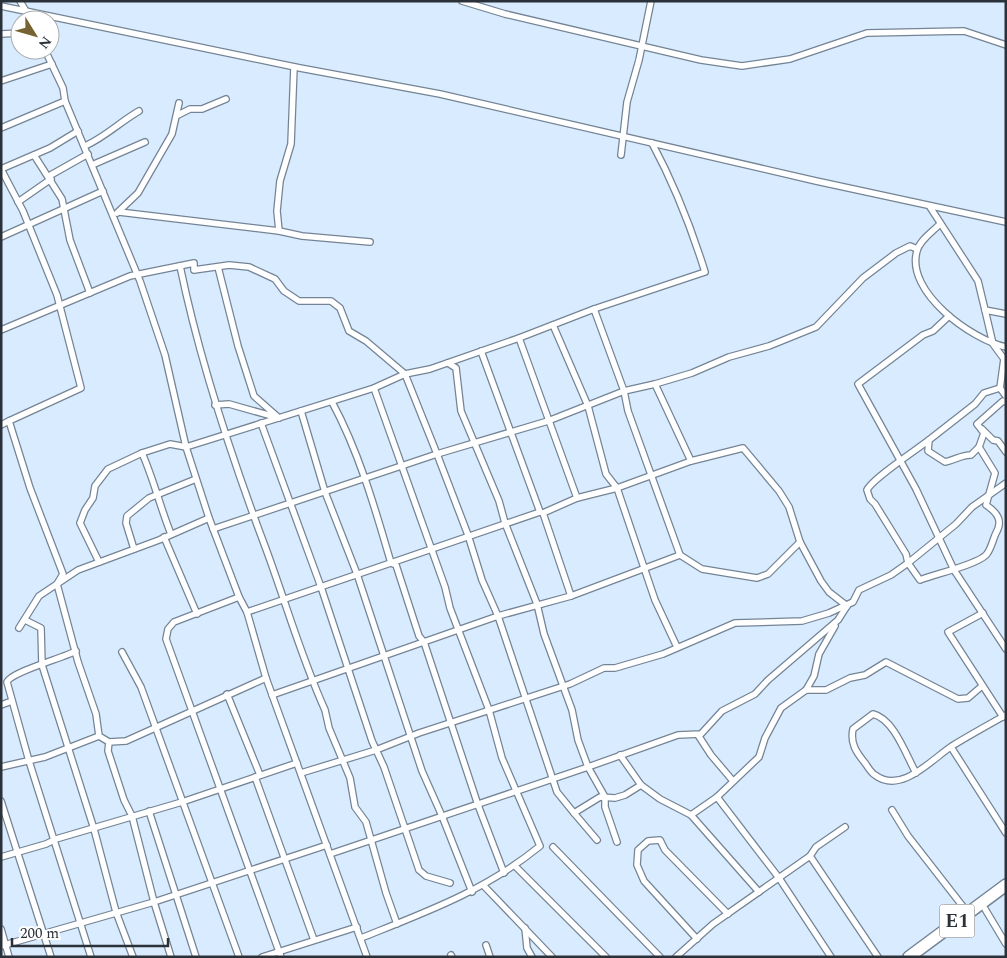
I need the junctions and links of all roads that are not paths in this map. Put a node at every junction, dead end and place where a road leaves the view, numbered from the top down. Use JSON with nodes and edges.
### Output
{"nodes":[{"id":1,"x":20,"y":1,"type":"edge"},
{"id":2,"x":462,"y":1,"type":"edge"},
{"id":3,"x":651,"y":1,"type":"edge"},
{"id":4,"x":1,"y":6,"type":"edge"},
{"id":5,"x":26,"y":10,"type":"joint"},
{"id":6,"x":60,"y":17,"type":"edge"},
{"id":7,"x":1006,"y":45,"type":"edge"},
{"id":8,"x":642,"y":46,"type":"junction"},
{"id":9,"x":50,"y":60,"type":"edge"},
{"id":10,"x":52,"y":64,"type":"junction"},
{"id":11,"x":294,"y":67,"type":"junction"},
{"id":12,"x":1,"y":81,"type":"edge"},
{"id":13,"x":226,"y":99,"type":"dead end"},
{"id":14,"x":65,"y":100,"type":"junction"},
{"id":15,"x":180,"y":103,"type":"dead end"},
{"id":16,"x":139,"y":111,"type":"dead end"},
{"id":17,"x":178,"y":115,"type":"junction"},
{"id":18,"x":1,"y":128,"type":"edge"},
{"id":19,"x":78,"y":131,"type":"junction"},
{"id":20,"x":623,"y":137,"type":"junction"},
{"id":21,"x":145,"y":142,"type":"dead end"},
{"id":22,"x":652,"y":144,"type":"junction"},
{"id":23,"x":85,"y":146,"type":"junction"},
{"id":24,"x":88,"y":154,"type":"junction"},
{"id":25,"x":34,"y":155,"type":"junction"},
{"id":26,"x":621,"y":155,"type":"dead end"},
{"id":27,"x":92,"y":165,"type":"junction"},
{"id":28,"x":1,"y":169,"type":"edge"},
{"id":29,"x":50,"y":177,"type":"junction"},
{"id":30,"x":103,"y":191,"type":"junction"},
{"id":31,"x":18,"y":202,"type":"junction"},
{"id":32,"x":930,"y":207,"type":"junction"},
{"id":33,"x":65,"y":209,"type":"junction"},
{"id":34,"x":119,"y":212,"type":"junction"},
{"id":35,"x":112,"y":214,"type":"junction"},
{"id":36,"x":1006,"y":222,"type":"edge"},
{"id":37,"x":28,"y":223,"type":"junction"},
{"id":38,"x":939,"y":225,"type":"junction"},
{"id":39,"x":279,"y":231,"type":"junction"},
{"id":40,"x":1,"y":238,"type":"edge"},
{"id":41,"x":370,"y":242,"type":"dead end"},
{"id":42,"x":917,"y":249,"type":"junction"},
{"id":43,"x":180,"y":266,"type":"junction"},
{"id":44,"x":218,"y":267,"type":"junction"},
{"id":45,"x":138,"y":274,"type":"junction"},
{"id":46,"x":90,"y":293,"type":"junction"},
{"id":47,"x":58,"y":304,"type":"junction"},
{"id":48,"x":594,"y":309,"type":"junction"},
{"id":49,"x":985,"y":310,"type":"junction"},
{"id":50,"x":1006,"y":314,"type":"edge"},
{"id":51,"x":949,"y":316,"type":"junction"},
{"id":52,"x":553,"y":325,"type":"junction"},
{"id":53,"x":1,"y":330,"type":"edge"},
{"id":54,"x":519,"y":338,"type":"junction"},
{"id":55,"x":993,"y":344,"type":"junction"},
{"id":56,"x":1006,"y":347,"type":"edge"},
{"id":57,"x":481,"y":351,"type":"junction"},
{"id":58,"x":448,"y":363,"type":"junction"},
{"id":59,"x":405,"y":374,"type":"junction"},
{"id":60,"x":655,"y":384,"type":"junction"},
{"id":61,"x":374,"y":388,"type":"junction"},
{"id":62,"x":1000,"y":388,"type":"junction"},
{"id":63,"x":624,"y":391,"type":"junction"},
{"id":64,"x":1006,"y":396,"type":"edge"},
{"id":65,"x":332,"y":402,"type":"junction"},
{"id":66,"x":1006,"y":402,"type":"edge"},
{"id":67,"x":214,"y":404,"type":"junction"},
{"id":68,"x":588,"y":406,"type":"junction"},
{"id":69,"x":301,"y":411,"type":"junction"},
{"id":70,"x":279,"y":418,"type":"junction"},
{"id":71,"x":9,"y":421,"type":"junction"},
{"id":72,"x":548,"y":421,"type":"junction"},
{"id":73,"x":261,"y":423,"type":"junction"},
{"id":74,"x":977,"y":424,"type":"junction"},
{"id":75,"x":1,"y":425,"type":"edge"},
{"id":76,"x":510,"y":431,"type":"junction"},
{"id":77,"x":224,"y":435,"type":"junction"},
{"id":78,"x":929,"y":440,"type":"junction"},
{"id":79,"x":474,"y":442,"type":"junction"},
{"id":80,"x":979,"y":447,"type":"junction"},
{"id":81,"x":186,"y":448,"type":"junction"},
{"id":82,"x":1006,"y":452,"type":"edge"},
{"id":83,"x":142,"y":453,"type":"junction"},
{"id":84,"x":437,"y":454,"type":"junction"},
{"id":85,"x":690,"y":461,"type":"junction"},
{"id":86,"x":901,"y":462,"type":"junction"},
{"id":87,"x":401,"y":468,"type":"junction"},
{"id":88,"x":652,"y":475,"type":"junction"},
{"id":89,"x":364,"y":479,"type":"junction"},
{"id":90,"x":196,"y":480,"type":"junction"},
{"id":91,"x":1006,"y":483,"type":"edge"},
{"id":92,"x":617,"y":488,"type":"junction"},
{"id":93,"x":324,"y":492,"type":"junction"},
{"id":94,"x":159,"y":494,"type":"junction"},
{"id":95,"x":989,"y":495,"type":"junction"},
{"id":96,"x":577,"y":498,"type":"junction"},
{"id":97,"x":290,"y":504,"type":"junction"},
{"id":98,"x":541,"y":513,"type":"junction"},
{"id":99,"x":252,"y":516,"type":"junction"},
{"id":100,"x":208,"y":518,"type":"junction"},
{"id":101,"x":1003,"y":518,"type":"edge"},
{"id":102,"x":505,"y":523,"type":"junction"},
{"id":103,"x":213,"y":529,"type":"junction"},
{"id":104,"x":171,"y":534,"type":"junction"},
{"id":105,"x":468,"y":535,"type":"junction"},
{"id":106,"x":164,"y":537,"type":"junction"},
{"id":107,"x":940,"y":537,"type":"junction"},
{"id":108,"x":800,"y":542,"type":"junction"},
{"id":109,"x":134,"y":549,"type":"junction"},
{"id":110,"x":431,"y":549,"type":"junction"},
{"id":111,"x":680,"y":555,"type":"junction"},
{"id":112,"x":99,"y":562,"type":"junction"},
{"id":113,"x":391,"y":563,"type":"junction"},
{"id":114,"x":908,"y":563,"type":"junction"},
{"id":115,"x":645,"y":568,"type":"junction"},
{"id":116,"x":954,"y":570,"type":"junction"},
{"id":117,"x":357,"y":574,"type":"junction"},
{"id":118,"x":56,"y":584,"type":"junction"},
{"id":119,"x":321,"y":586,"type":"junction"},
{"id":120,"x":571,"y":596,"type":"junction"},
{"id":121,"x":239,"y":597,"type":"junction"},
{"id":122,"x":282,"y":600,"type":"junction"},
{"id":123,"x":537,"y":604,"type":"junction"},
{"id":124,"x":848,"y":606,"type":"junction"},
{"id":125,"x":247,"y":612,"type":"junction"},
{"id":126,"x":982,"y":613,"type":"junction"},
{"id":127,"x":197,"y":614,"type":"junction"},
{"id":128,"x":498,"y":616,"type":"junction"},
{"id":129,"x":25,"y":620,"type":"junction"},
{"id":130,"x":838,"y":620,"type":"junction"},
{"id":131,"x":19,"y":628,"type":"dead end"},
{"id":132,"x":458,"y":630,"type":"junction"},
{"id":133,"x":1003,"y":638,"type":"edge"},
{"id":134,"x":424,"y":642,"type":"junction"},
{"id":135,"x":677,"y":647,"type":"junction"},
{"id":136,"x":1006,"y":649,"type":"edge"},
{"id":137,"x":76,"y":651,"type":"junction"},
{"id":138,"x":122,"y":652,"type":"dead end"},
{"id":139,"x":385,"y":654,"type":"junction"},
{"id":140,"x":42,"y":665,"type":"junction"},
{"id":141,"x":348,"y":669,"type":"junction"},
{"id":142,"x":1,"y":678,"type":"edge"},
{"id":143,"x":9,"y":678,"type":"junction"},
{"id":144,"x":266,"y":678,"type":"junction"},
{"id":145,"x":312,"y":681,"type":"junction"},
{"id":146,"x":562,"y":686,"type":"junction"},
{"id":147,"x":982,"y":686,"type":"junction"},
{"id":148,"x":806,"y":690,"type":"junction"},
{"id":149,"x":227,"y":694,"type":"junction"},
{"id":150,"x":272,"y":695,"type":"junction"},
{"id":151,"x":524,"y":699,"type":"junction"},
{"id":152,"x":12,"y":701,"type":"junction"},
{"id":153,"x":1,"y":705,"type":"edge"},
{"id":154,"x":191,"y":710,"type":"junction"},
{"id":155,"x":489,"y":710,"type":"junction"},
{"id":156,"x":1004,"y":716,"type":"edge"},
{"id":157,"x":450,"y":723,"type":"junction"},
{"id":158,"x":155,"y":728,"type":"junction"},
{"id":159,"x":698,"y":735,"type":"junction"},
{"id":160,"x":99,"y":736,"type":"junction"},
{"id":161,"x":412,"y":736,"type":"junction"},
{"id":162,"x":109,"y":742,"type":"junction"},
{"id":163,"x":951,"y":747,"type":"junction"},
{"id":164,"x":68,"y":748,"type":"junction"},
{"id":165,"x":376,"y":750,"type":"junction"},
{"id":166,"x":620,"y":755,"type":"junction"},
{"id":167,"x":29,"y":761,"type":"junction"},
{"id":168,"x":342,"y":761,"type":"junction"},
{"id":169,"x":297,"y":763,"type":"junction"},
{"id":170,"x":1,"y":767,"type":"edge"},
{"id":171,"x":588,"y":767,"type":"junction"},
{"id":172,"x":300,"y":773,"type":"junction"},
{"id":173,"x":916,"y":773,"type":"junction"},
{"id":174,"x":257,"y":776,"type":"junction"},
{"id":175,"x":553,"y":779,"type":"junction"},
{"id":176,"x":734,"y":781,"type":"junction"},
{"id":177,"x":641,"y":785,"type":"junction"},
{"id":178,"x":220,"y":789,"type":"junction"},
{"id":179,"x":515,"y":792,"type":"junction"},
{"id":180,"x":605,"y":797,"type":"junction"},
{"id":181,"x":717,"y":797,"type":"junction"},
{"id":182,"x":1,"y":801,"type":"edge"},
{"id":183,"x":182,"y":802,"type":"junction"},
{"id":184,"x":478,"y":805,"type":"junction"},
{"id":185,"x":892,"y":810,"type":"dead end"},
{"id":186,"x":149,"y":811,"type":"junction"},
{"id":187,"x":574,"y":813,"type":"junction"},
{"id":188,"x":691,"y":815,"type":"junction"},
{"id":189,"x":132,"y":816,"type":"junction"},
{"id":190,"x":442,"y":816,"type":"junction"},
{"id":191,"x":406,"y":828,"type":"junction"},
{"id":192,"x":845,"y":828,"type":"dead end"},
{"id":193,"x":94,"y":829,"type":"junction"},
{"id":194,"x":1006,"y":833,"type":"edge"},
{"id":195,"x":56,"y":839,"type":"junction"},
{"id":196,"x":370,"y":840,"type":"junction"},
{"id":197,"x":597,"y":840,"type":"dead end"},
{"id":198,"x":617,"y":842,"type":"dead end"},
{"id":199,"x":327,"y":845,"type":"junction"},
{"id":200,"x":553,"y":847,"type":"dead end"},
{"id":201,"x":18,"y":852,"type":"junction"},
{"id":202,"x":330,"y":854,"type":"junction"},
{"id":203,"x":810,"y":856,"type":"junction"},
{"id":204,"x":1,"y":857,"type":"edge"},
{"id":205,"x":286,"y":859,"type":"junction"},
{"id":206,"x":515,"y":866,"type":"junction"},
{"id":207,"x":250,"y":870,"type":"junction"},
{"id":208,"x":504,"y":874,"type":"junction"},
{"id":209,"x":779,"y":878,"type":"junction"},
{"id":210,"x":212,"y":881,"type":"junction"},
{"id":211,"x":450,"y":883,"type":"dead end"},
{"id":212,"x":1006,"y":885,"type":"edge"},
{"id":213,"x":484,"y":886,"type":"junction"},
{"id":214,"x":472,"y":892,"type":"junction"},
{"id":215,"x":759,"y":892,"type":"junction"},
{"id":216,"x":1006,"y":894,"type":"edge"},
{"id":217,"x":176,"y":895,"type":"junction"},
{"id":218,"x":154,"y":902,"type":"junction"},
{"id":219,"x":985,"y":909,"type":"junction"},
{"id":220,"x":116,"y":912,"type":"junction"},
{"id":221,"x":968,"y":913,"type":"junction"},
{"id":222,"x":728,"y":914,"type":"junction"},
{"id":223,"x":80,"y":922,"type":"junction"},
{"id":224,"x":397,"y":924,"type":"junction"},
{"id":225,"x":357,"y":927,"type":"junction"},
{"id":226,"x":525,"y":928,"type":"junction"},
{"id":227,"x":1,"y":929,"type":"edge"},
{"id":228,"x":43,"y":934,"type":"junction"},
{"id":229,"x":361,"y":938,"type":"junction"},
{"id":230,"x":697,"y":939,"type":"junction"},
{"id":231,"x":314,"y":940,"type":"junction"},
{"id":232,"x":486,"y":944,"type":"dead end"},
{"id":233,"x":1006,"y":944,"type":"edge"},
{"id":234,"x":3,"y":945,"type":"edge"},
{"id":235,"x":280,"y":954,"type":"edge"},
{"id":236,"x":10,"y":957,"type":"edge"},
{"id":237,"x":51,"y":957,"type":"edge"},
{"id":238,"x":91,"y":957,"type":"edge"},
{"id":239,"x":133,"y":957,"type":"edge"},
{"id":240,"x":171,"y":957,"type":"edge"},
{"id":241,"x":196,"y":957,"type":"edge"},
{"id":242,"x":239,"y":957,"type":"edge"},
{"id":243,"x":262,"y":957,"type":"edge"},
{"id":244,"x":367,"y":957,"type":"edge"},
{"id":245,"x":490,"y":957,"type":"edge"},
{"id":246,"x":532,"y":957,"type":"edge"},
{"id":247,"x":552,"y":957,"type":"edge"},
{"id":248,"x":606,"y":957,"type":"edge"},
{"id":249,"x":660,"y":957,"type":"edge"},
{"id":250,"x":676,"y":957,"type":"edge"},
{"id":251,"x":830,"y":957,"type":"edge"},
{"id":252,"x":878,"y":957,"type":"edge"},
{"id":253,"x":909,"y":957,"type":"edge"},
{"id":254,"x":919,"y":957,"type":"edge"}],
"edges":[{"from":1,"to":5,"type":"street"},
{"from":2,"to":8,"type":"street"},
{"from":3,"to":8,"type":"street"},
{"from":4,"to":5,"type":"street"},
{"from":6,"to":11,"type":"street"},
{"from":7,"to":8,"type":"street"},
{"from":8,"to":20,"type":"street"},
{"from":9,"to":10,"type":"street"},
{"from":10,"to":12,"type":"street"},
{"from":10,"to":14,"type":"street"},
{"from":11,"to":20,"type":"street"},
{"from":11,"to":39,"type":"street"},
{"from":13,"to":17,"type":"street"},
{"from":14,"to":18,"type":"street"},
{"from":14,"to":19,"type":"street"},
{"from":15,"to":17,"type":"street"},
{"from":16,"to":23,"type":"street"},
{"from":17,"to":34,"type":"street"},
{"from":19,"to":23,"type":"street"},
{"from":19,"to":25,"type":"street"},
{"from":20,"to":22,"type":"street"},
{"from":20,"to":26,"type":"street"},
{"from":21,"to":27,"type":"street"},
{"from":22,"to":32,"type":"street"},
{"from":22,"to":48,"type":"street"},
{"from":23,"to":24,"type":"street"},
{"from":24,"to":27,"type":"street"},
{"from":24,"to":29,"type":"street"},
{"from":25,"to":28,"type":"street"},
{"from":25,"to":29,"type":"street"},
{"from":27,"to":30,"type":"street"},
{"from":28,"to":31,"type":"street"},
{"from":29,"to":31,"type":"street"},
{"from":29,"to":33,"type":"street"},
{"from":30,"to":33,"type":"street"},
{"from":30,"to":35,"type":"street"},
{"from":31,"to":37,"type":"street"},
{"from":32,"to":36,"type":"street"},
{"from":32,"to":38,"type":"street"},
{"from":33,"to":37,"type":"street"},
{"from":33,"to":46,"type":"street"},
{"from":34,"to":35,"type":"street"},
{"from":34,"to":39,"type":"street"},
{"from":35,"to":45,"type":"street"},
{"from":37,"to":40,"type":"street"},
{"from":37,"to":47,"type":"street"},
{"from":38,"to":42,"type":"street"},
{"from":38,"to":49,"type":"street"},
{"from":39,"to":41,"type":"street"},
{"from":42,"to":51,"type":"street"},
{"from":42,"to":60,"type":"street"},
{"from":43,"to":44,"type":"street"},
{"from":43,"to":45,"type":"street"},
{"from":43,"to":67,"type":"street"},
{"from":44,"to":59,"type":"street"},
{"from":44,"to":70,"type":"street"},
{"from":45,"to":46,"type":"street"},
{"from":45,"to":81,"type":"street"},
{"from":46,"to":47,"type":"street"},
{"from":47,"to":53,"type":"street"},
{"from":47,"to":71,"type":"street"},
{"from":48,"to":52,"type":"street"},
{"from":48,"to":63,"type":"street"},
{"from":49,"to":50,"type":"street"},
{"from":49,"to":55,"type":"street"},
{"from":51,"to":55,"type":"street"},
{"from":51,"to":86,"type":"street"},
{"from":52,"to":54,"type":"street"},
{"from":52,"to":68,"type":"street"},
{"from":54,"to":57,"type":"street"},
{"from":54,"to":72,"type":"street"},
{"from":55,"to":56,"type":"street"},
{"from":55,"to":62,"type":"street"},
{"from":57,"to":58,"type":"street"},
{"from":57,"to":76,"type":"street"},
{"from":58,"to":59,"type":"street"},
{"from":58,"to":79,"type":"street"},
{"from":59,"to":61,"type":"street"},
{"from":59,"to":84,"type":"street"},
{"from":60,"to":63,"type":"street"},
{"from":60,"to":85,"type":"street"},
{"from":61,"to":65,"type":"street"},
{"from":61,"to":87,"type":"street"},
{"from":62,"to":64,"type":"street"},
{"from":62,"to":78,"type":"street"},
{"from":63,"to":68,"type":"street"},
{"from":63,"to":88,"type":"street"},
{"from":65,"to":69,"type":"street"},
{"from":65,"to":89,"type":"street"},
{"from":66,"to":74,"type":"street"},
{"from":67,"to":70,"type":"street"},
{"from":67,"to":77,"type":"street"},
{"from":68,"to":72,"type":"street"},
{"from":68,"to":92,"type":"street"},
{"from":69,"to":70,"type":"street"},
{"from":69,"to":93,"type":"street"},
{"from":70,"to":73,"type":"street"},
{"from":71,"to":75,"type":"street"},
{"from":71,"to":118,"type":"street"},
{"from":72,"to":76,"type":"street"},
{"from":72,"to":96,"type":"street"},
{"from":73,"to":77,"type":"street"},
{"from":73,"to":97,"type":"street"},
{"from":74,"to":80,"type":"street"},
{"from":74,"to":82,"type":"street"},
{"from":76,"to":79,"type":"street"},
{"from":76,"to":98,"type":"street"},
{"from":77,"to":81,"type":"street"},
{"from":77,"to":99,"type":"street"},
{"from":78,"to":80,"type":"street"},
{"from":78,"to":86,"type":"street"},
{"from":79,"to":84,"type":"street"},
{"from":79,"to":102,"type":"street"},
{"from":80,"to":95,"type":"street"},
{"from":81,"to":83,"type":"street"},
{"from":81,"to":90,"type":"street"},
{"from":83,"to":94,"type":"street"},
{"from":83,"to":112,"type":"street"},
{"from":84,"to":87,"type":"street"},
{"from":84,"to":105,"type":"street"},
{"from":85,"to":88,"type":"street"},
{"from":85,"to":108,"type":"street"},
{"from":86,"to":107,"type":"street"},
{"from":86,"to":114,"type":"street"},
{"from":87,"to":89,"type":"street"},
{"from":87,"to":110,"type":"street"},
{"from":88,"to":92,"type":"street"},
{"from":88,"to":111,"type":"street"},
{"from":89,"to":93,"type":"street"},
{"from":89,"to":113,"type":"street"},
{"from":90,"to":94,"type":"street"},
{"from":90,"to":100,"type":"street"},
{"from":91,"to":95,"type":"street"},
{"from":92,"to":96,"type":"street"},
{"from":92,"to":115,"type":"street"},
{"from":93,"to":97,"type":"street"},
{"from":93,"to":117,"type":"street"},
{"from":94,"to":104,"type":"street"},
{"from":94,"to":109,"type":"street"},
{"from":95,"to":101,"type":"street"},
{"from":95,"to":107,"type":"street"},
{"from":96,"to":98,"type":"street"},
{"from":97,"to":99,"type":"street"},
{"from":97,"to":119,"type":"street"},
{"from":98,"to":102,"type":"street"},
{"from":98,"to":120,"type":"street"},
{"from":99,"to":103,"type":"street"},
{"from":99,"to":122,"type":"street"},
{"from":100,"to":103,"type":"street"},
{"from":100,"to":104,"type":"street"},
{"from":101,"to":116,"type":"street"},
{"from":102,"to":105,"type":"street"},
{"from":102,"to":123,"type":"street"},
{"from":103,"to":121,"type":"street"},
{"from":104,"to":106,"type":"street"},
{"from":105,"to":110,"type":"street"},
{"from":105,"to":128,"type":"street"},
{"from":106,"to":109,"type":"street"},
{"from":106,"to":127,"type":"street"},
{"from":107,"to":114,"type":"street"},
{"from":107,"to":116,"type":"street"},
{"from":108,"to":111,"type":"street"},
{"from":108,"to":124,"type":"street"},
{"from":109,"to":112,"type":"street"},
{"from":110,"to":113,"type":"street"},
{"from":110,"to":132,"type":"street"},
{"from":111,"to":115,"type":"street"},
{"from":112,"to":118,"type":"street"},
{"from":113,"to":117,"type":"street"},
{"from":113,"to":134,"type":"street"},
{"from":114,"to":116,"type":"street"},
{"from":114,"to":124,"type":"street"},
{"from":115,"to":120,"type":"street"},
{"from":115,"to":135,"type":"street"},
{"from":116,"to":126,"type":"street"},
{"from":117,"to":119,"type":"street"},
{"from":117,"to":139,"type":"street"},
{"from":118,"to":129,"type":"street"},
{"from":118,"to":137,"type":"street"},
{"from":119,"to":122,"type":"street"},
{"from":119,"to":141,"type":"street"},
{"from":120,"to":123,"type":"street"},
{"from":121,"to":125,"type":"street"},
{"from":121,"to":127,"type":"street"},
{"from":122,"to":125,"type":"street"},
{"from":122,"to":145,"type":"street"},
{"from":123,"to":128,"type":"street"},
{"from":123,"to":146,"type":"street"},
{"from":124,"to":130,"type":"street"},
{"from":124,"to":135,"type":"street"},
{"from":125,"to":144,"type":"street"},
{"from":126,"to":133,"type":"street"},
{"from":126,"to":147,"type":"street"},
{"from":127,"to":154,"type":"street"},
{"from":128,"to":132,"type":"street"},
{"from":128,"to":151,"type":"street"},
{"from":129,"to":131,"type":"street"},
{"from":129,"to":140,"type":"street"},
{"from":130,"to":148,"type":"street"},
{"from":130,"to":159,"type":"street"},
{"from":132,"to":134,"type":"street"},
{"from":132,"to":155,"type":"street"},
{"from":133,"to":136,"type":"street"},
{"from":134,"to":139,"type":"street"},
{"from":134,"to":157,"type":"street"},
{"from":135,"to":146,"type":"street"},
{"from":137,"to":140,"type":"street"},
{"from":137,"to":160,"type":"street"},
{"from":138,"to":158,"type":"street"},
{"from":139,"to":141,"type":"street"},
{"from":139,"to":161,"type":"street"},
{"from":140,"to":143,"type":"street"},
{"from":140,"to":164,"type":"street"},
{"from":141,"to":145,"type":"street"},
{"from":141,"to":165,"type":"street"},
{"from":142,"to":143,"type":"street"},
{"from":143,"to":152,"type":"street"},
{"from":144,"to":149,"type":"street"},
{"from":144,"to":150,"type":"street"},
{"from":145,"to":150,"type":"street"},
{"from":145,"to":168,"type":"street"},
{"from":146,"to":151,"type":"street"},
{"from":146,"to":171,"type":"street"},
{"from":147,"to":148,"type":"street"},
{"from":147,"to":156,"type":"street"},
{"from":148,"to":176,"type":"street"},
{"from":149,"to":154,"type":"street"},
{"from":149,"to":174,"type":"street"},
{"from":150,"to":169,"type":"street"},
{"from":151,"to":155,"type":"street"},
{"from":151,"to":175,"type":"street"},
{"from":152,"to":153,"type":"street"},
{"from":152,"to":167,"type":"street"},
{"from":154,"to":158,"type":"street"},
{"from":154,"to":178,"type":"street"},
{"from":155,"to":157,"type":"street"},
{"from":155,"to":179,"type":"street"},
{"from":156,"to":163,"type":"street"},
{"from":157,"to":161,"type":"street"},
{"from":157,"to":184,"type":"street"},
{"from":158,"to":162,"type":"street"},
{"from":158,"to":183,"type":"street"},
{"from":159,"to":166,"type":"street"},
{"from":159,"to":176,"type":"street"},
{"from":160,"to":162,"type":"street"},
{"from":160,"to":164,"type":"street"},
{"from":161,"to":165,"type":"street"},
{"from":161,"to":190,"type":"street"},
{"from":162,"to":189,"type":"street"},
{"from":163,"to":173,"type":"street"},
{"from":163,"to":194,"type":"street"},
{"from":164,"to":167,"type":"street"},
{"from":164,"to":193,"type":"street"},
{"from":165,"to":168,"type":"street"},
{"from":165,"to":191,"type":"street"},
{"from":166,"to":171,"type":"street"},
{"from":166,"to":177,"type":"street"},
{"from":167,"to":170,"type":"street"},
{"from":167,"to":195,"type":"street"},
{"from":168,"to":172,"type":"street"},
{"from":168,"to":196,"type":"street"},
{"from":169,"to":172,"type":"street"},
{"from":169,"to":174,"type":"street"},
{"from":171,"to":175,"type":"street"},
{"from":171,"to":180,"type":"street"},
{"from":172,"to":199,"type":"street"},
{"from":173,"to":173,"type":"street"},
{"from":174,"to":178,"type":"street"},
{"from":174,"to":205,"type":"street"},
{"from":175,"to":179,"type":"street"},
{"from":175,"to":187,"type":"street"},
{"from":176,"to":181,"type":"street"},
{"from":177,"to":180,"type":"street"},
{"from":177,"to":188,"type":"street"},
{"from":178,"to":183,"type":"street"},
{"from":178,"to":207,"type":"street"},
{"from":179,"to":184,"type":"street"},
{"from":179,"to":206,"type":"street"},
{"from":180,"to":187,"type":"street"},
{"from":180,"to":198,"type":"street"},
{"from":181,"to":188,"type":"street"},
{"from":181,"to":209,"type":"street"},
{"from":182,"to":201,"type":"street"},
{"from":183,"to":186,"type":"street"},
{"from":183,"to":210,"type":"street"},
{"from":184,"to":190,"type":"street"},
{"from":184,"to":208,"type":"street"},
{"from":185,"to":221,"type":"street"},
{"from":186,"to":189,"type":"street"},
{"from":186,"to":217,"type":"street"},
{"from":187,"to":197,"type":"street"},
{"from":188,"to":215,"type":"street"},
{"from":189,"to":193,"type":"street"},
{"from":189,"to":218,"type":"street"},
{"from":190,"to":191,"type":"street"},
{"from":190,"to":214,"type":"street"},
{"from":191,"to":196,"type":"street"},
{"from":191,"to":211,"type":"street"},
{"from":192,"to":203,"type":"street"},
{"from":193,"to":195,"type":"street"},
{"from":193,"to":220,"type":"street"},
{"from":195,"to":201,"type":"street"},
{"from":195,"to":223,"type":"street"},
{"from":196,"to":202,"type":"street"},
{"from":196,"to":224,"type":"street"},
{"from":199,"to":202,"type":"street"},
{"from":199,"to":205,"type":"street"},
{"from":200,"to":249,"type":"street"},
{"from":201,"to":204,"type":"street"},
{"from":201,"to":228,"type":"street"},
{"from":202,"to":225,"type":"street"},
{"from":203,"to":209,"type":"street"},
{"from":203,"to":252,"type":"street"},
{"from":205,"to":207,"type":"street"},
{"from":205,"to":231,"type":"street"},
{"from":206,"to":208,"type":"street"},
{"from":206,"to":248,"type":"street"},
{"from":207,"to":210,"type":"street"},
{"from":207,"to":235,"type":"street"},
{"from":208,"to":213,"type":"street"},
{"from":209,"to":215,"type":"street"},
{"from":209,"to":251,"type":"street"},
{"from":210,"to":217,"type":"street"},
{"from":210,"to":242,"type":"street"},
{"from":212,"to":221,"type":"highway","number":"E1"},
{"from":213,"to":214,"type":"street"},
{"from":213,"to":226,"type":"street"},
{"from":214,"to":224,"type":"street"},
{"from":215,"to":222,"type":"street"},
{"from":216,"to":219,"type":"highway","number":"E1"},
{"from":217,"to":218,"type":"street"},
{"from":217,"to":241,"type":"street"},
{"from":218,"to":220,"type":"street"},
{"from":218,"to":240,"type":"street"},
{"from":219,"to":233,"type":"street"},
{"from":219,"to":254,"type":"highway","number":"E1"},
{"from":220,"to":223,"type":"street"},
{"from":220,"to":239,"type":"street"},
{"from":221,"to":253,"type":"highway","number":"E1"},
{"from":222,"to":230,"type":"street"},
{"from":222,"to":230,"type":"street"},
{"from":223,"to":228,"type":"street"},
{"from":223,"to":238,"type":"street"},
{"from":224,"to":229,"type":"street"},
{"from":225,"to":229,"type":"street"},
{"from":225,"to":231,"type":"street"},
{"from":226,"to":246,"type":"street"},
{"from":226,"to":247,"type":"street"},
{"from":227,"to":234,"type":"street"},
{"from":228,"to":234,"type":"street"},
{"from":228,"to":237,"type":"street"},
{"from":229,"to":244,"type":"street"},
{"from":230,"to":250,"type":"street"},
{"from":231,"to":235,"type":"street"},
{"from":232,"to":245,"type":"street"},
{"from":234,"to":236,"type":"street"},
{"from":235,"to":243,"type":"street"}]}
